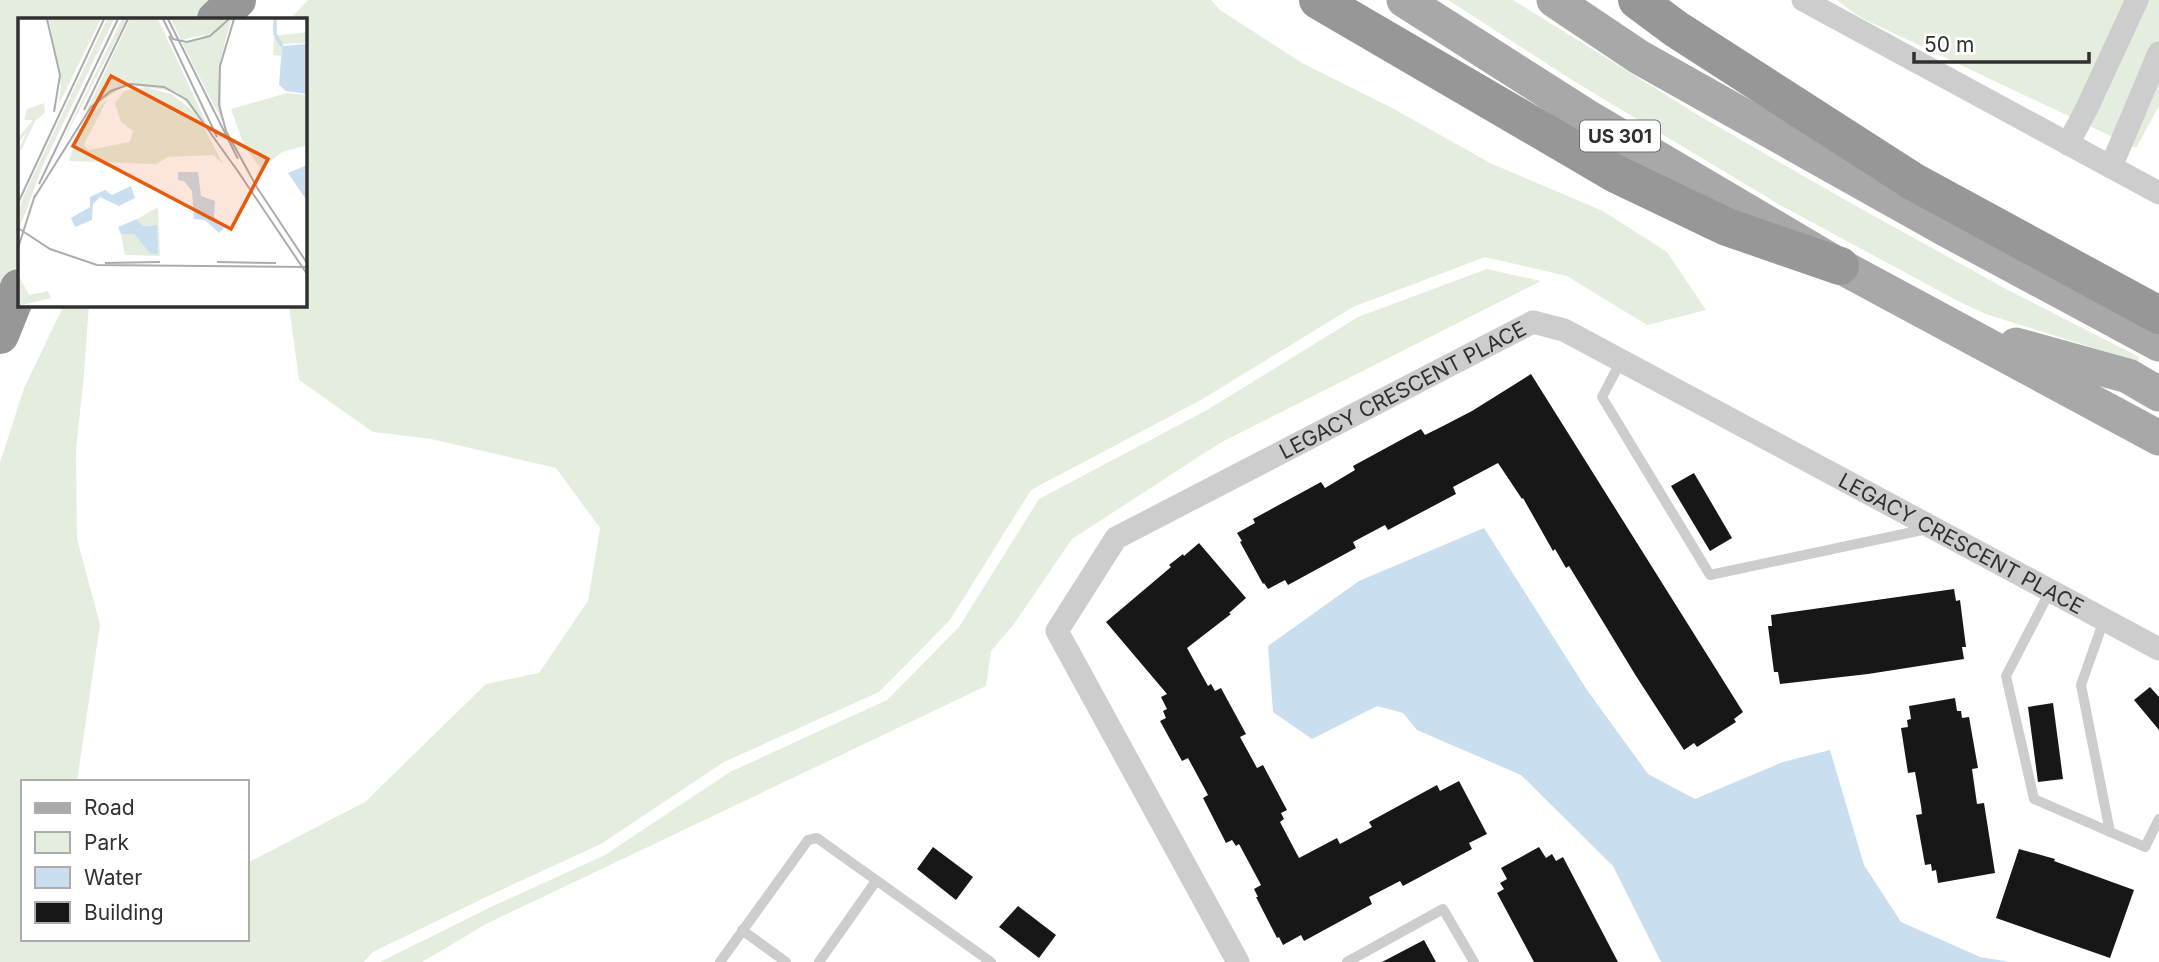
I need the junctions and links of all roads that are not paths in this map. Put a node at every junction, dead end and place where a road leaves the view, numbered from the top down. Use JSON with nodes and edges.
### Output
{"nodes":[{"id":1,"x":237,"y":0,"type":"edge"},
{"id":2,"x":1318,"y":0,"type":"edge"},
{"id":3,"x":1404,"y":0,"type":"edge"},
{"id":4,"x":1554,"y":0,"type":"edge"},
{"id":5,"x":1637,"y":0,"type":"edge"},
{"id":6,"x":1803,"y":0,"type":"edge"},
{"id":7,"x":2137,"y":0,"type":"edge"},
{"id":8,"x":217,"y":18,"type":"edge"},
{"id":9,"x":2159,"y":53,"type":"edge"},
{"id":10,"x":2068,"y":144,"type":"junction"},
{"id":11,"x":2111,"y":167,"type":"junction"},
{"id":12,"x":2159,"y":193,"type":"edge"},
{"id":13,"x":1840,"y":266,"type":"junction"},
{"id":14,"x":18,"y":290,"type":"edge"},
{"id":15,"x":2159,"y":315,"type":"edge"},
{"id":16,"x":1958,"y":330,"type":"junction"},
{"id":17,"x":0,"y":335,"type":"edge"},
{"id":18,"x":2159,"y":344,"type":"edge"},
{"id":19,"x":1621,"y":361,"type":"junction"},
{"id":20,"x":2159,"y":394,"type":"edge"},
{"id":21,"x":2159,"y":438,"type":"edge"},
{"id":22,"x":1933,"y":528,"type":"junction"},
{"id":23,"x":2050,"y":591,"type":"junction"},
{"id":24,"x":2104,"y":620,"type":"junction"},
{"id":25,"x":2159,"y":649,"type":"edge"},
{"id":26,"x":2159,"y":819,"type":"edge"},
{"id":27,"x":2110,"y":832,"type":"junction"},
{"id":28,"x":876,"y":881,"type":"junction"},
{"id":29,"x":742,"y":930,"type":"junction"},
{"id":30,"x":720,"y":962,"type":"edge"},
{"id":31,"x":786,"y":962,"type":"edge"},
{"id":32,"x":819,"y":962,"type":"edge"},
{"id":33,"x":990,"y":962,"type":"edge"},
{"id":34,"x":1238,"y":962,"type":"edge"},
{"id":35,"x":1347,"y":962,"type":"edge"},
{"id":36,"x":1474,"y":962,"type":"edge"}],
"edges":[{"from":1,"to":8,"type":"highway"},
{"from":2,"to":13,"type":"highway"},
{"from":3,"to":13,"type":"main road","number":"US 301"},
{"from":4,"to":18,"type":"main road"},
{"from":5,"to":15,"type":"highway"},
{"from":6,"to":10,"type":"street"},
{"from":7,"to":10,"type":"street"},
{"from":9,"to":11,"type":"street"},
{"from":10,"to":11,"type":"street"},
{"from":11,"to":12,"type":"street"},
{"from":13,"to":16,"type":"main road","number":"US 301"},
{"from":14,"to":17,"type":"highway"},
{"from":16,"to":20,"type":"main road"},
{"from":16,"to":21,"type":"main road","number":"US 301"},
{"from":19,"to":22,"type":"street","name":"LEGACY CRESCENT PLACE"},
{"from":19,"to":22,"type":"lane"},
{"from":19,"to":34,"type":"street","name":"LEGACY CRESCENT PLACE"},
{"from":22,"to":23,"type":"street","name":"LEGACY CRESCENT PLACE"},
{"from":23,"to":24,"type":"street","name":"LEGACY CRESCENT PLACE"},
{"from":23,"to":27,"type":"lane"},
{"from":24,"to":25,"type":"street","name":"LEGACY CRESCENT PLACE"},
{"from":24,"to":27,"type":"lane"},
{"from":26,"to":27,"type":"lane"},
{"from":28,"to":29,"type":"lane"},
{"from":28,"to":32,"type":"lane"},
{"from":28,"to":33,"type":"lane"},
{"from":29,"to":30,"type":"lane"},
{"from":29,"to":31,"type":"lane"},
{"from":35,"to":36,"type":"lane"}]}
